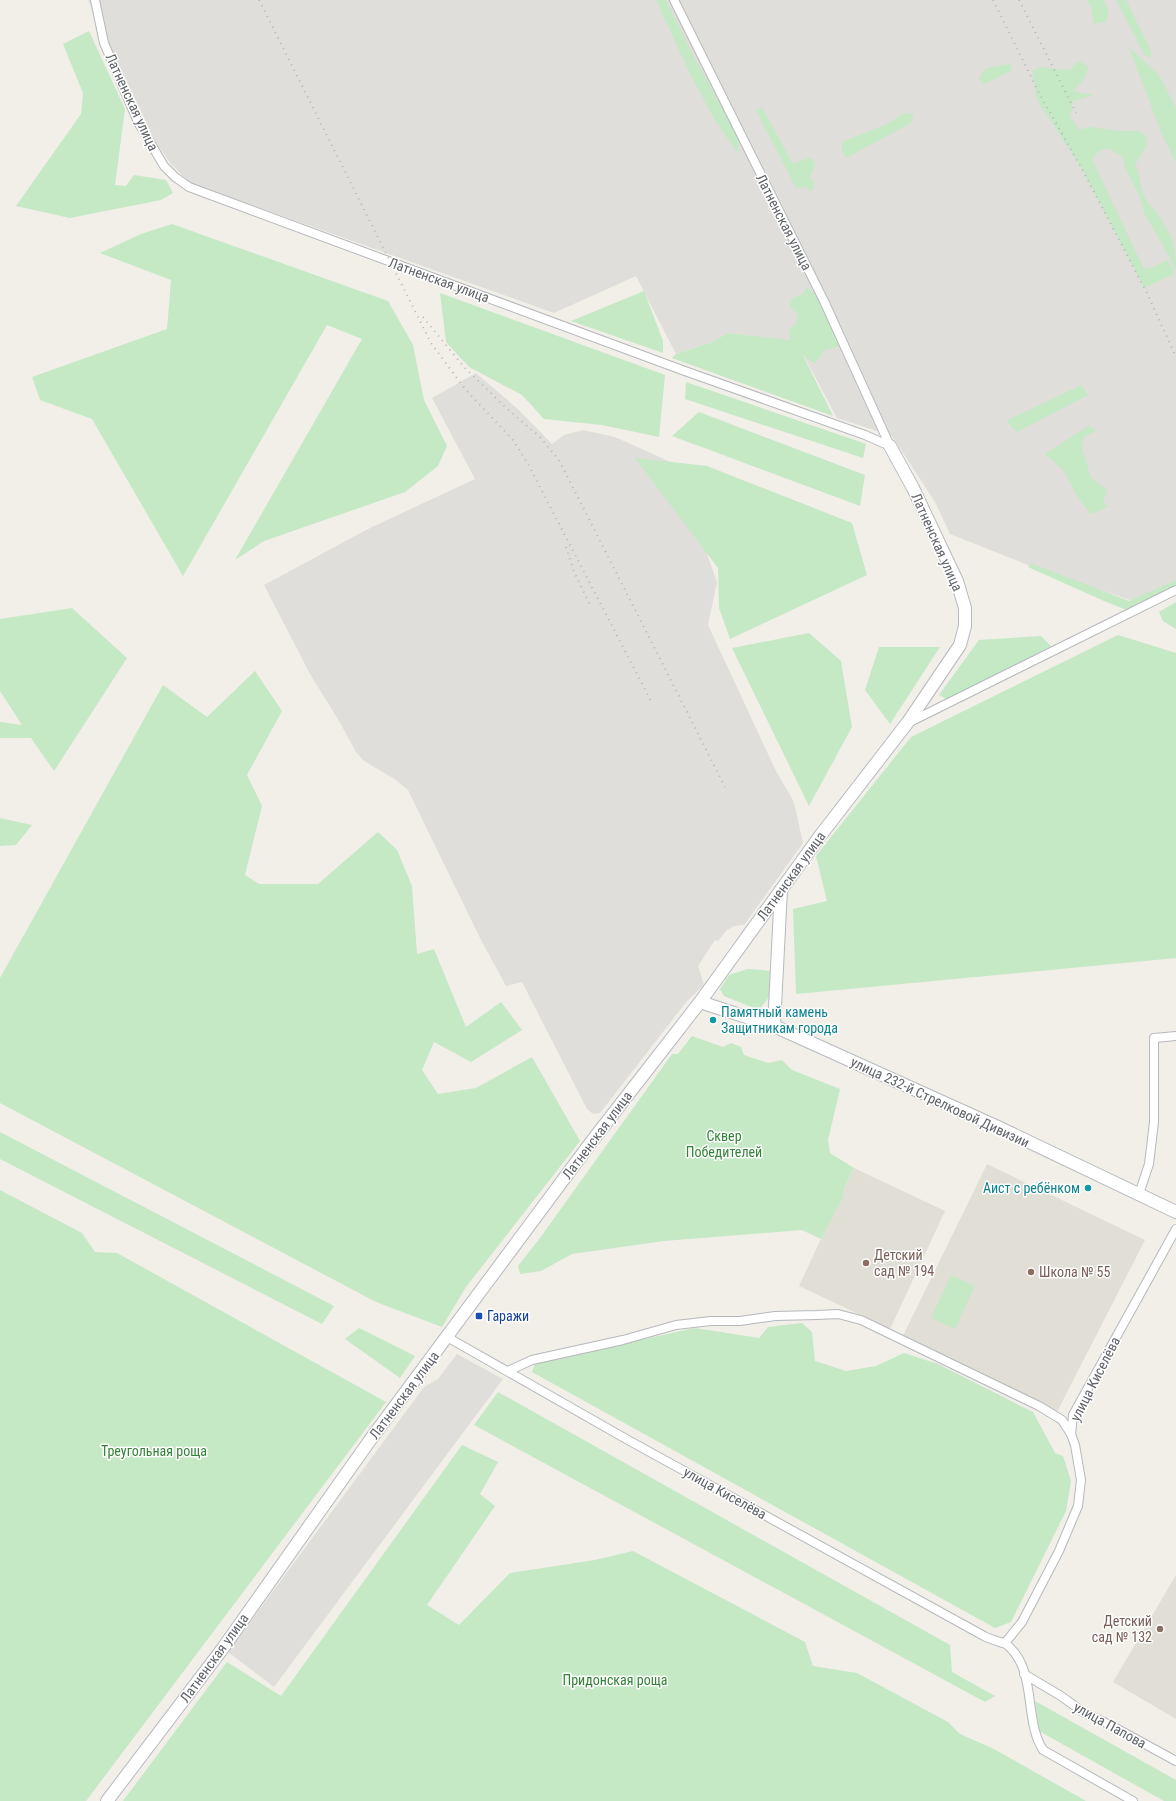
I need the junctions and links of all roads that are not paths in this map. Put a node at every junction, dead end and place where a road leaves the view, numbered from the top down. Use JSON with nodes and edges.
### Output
{"nodes":[{"id":1,"x":95,"y":0,"type":"edge"},
{"id":2,"x":674,"y":0,"type":"edge"},
{"id":3,"x":890,"y":446,"type":"junction"},
{"id":4,"x":1176,"y":590,"type":"edge"},
{"id":5,"x":908,"y":722,"type":"junction"},
{"id":6,"x":781,"y":890,"type":"junction"},
{"id":7,"x":700,"y":1002,"type":"junction"},
{"id":8,"x":774,"y":1026,"type":"junction"},
{"id":9,"x":1176,"y":1036,"type":"edge"},
{"id":10,"x":1139,"y":1194,"type":"junction"},
{"id":11,"x":1176,"y":1211,"type":"edge"},
{"id":12,"x":1176,"y":1229,"type":"edge"},
{"id":13,"x":448,"y":1337,"type":"junction"},
{"id":14,"x":508,"y":1371,"type":"junction"},
{"id":15,"x":1071,"y":1434,"type":"junction"},
{"id":16,"x":1006,"y":1643,"type":"junction"},
{"id":17,"x":1024,"y":1674,"type":"junction"},
{"id":18,"x":1176,"y":1761,"type":"edge"},
{"id":19,"x":107,"y":1801,"type":"edge"},
{"id":20,"x":1133,"y":1801,"type":"edge"}],
"edges":[{"from":1,"to":3,"type":"street","name":"Латненская улица"},
{"from":2,"to":3,"type":"street","name":"Латненская улица"},
{"from":3,"to":5,"type":"street","name":"Латненская улица"},
{"from":4,"to":5,"type":"street"},
{"from":5,"to":6,"type":"street","name":"Латненская улица"},
{"from":6,"to":7,"type":"street","name":"Латненская улица"},
{"from":6,"to":8,"type":"street"},
{"from":7,"to":8,"type":"street","name":"улица 232-й Стрелковой Дивизии"},
{"from":7,"to":13,"type":"street","name":"Латненская улица"},
{"from":8,"to":10,"type":"street","name":"улица 232-й Стрелковой Дивизии"},
{"from":9,"to":10,"type":"street"},
{"from":10,"to":11,"type":"street","name":"улица 232-й Стрелковой Дивизии"},
{"from":12,"to":15,"type":"street","name":"улица Киселёва"},
{"from":13,"to":14,"type":"street","name":"улица Киселёва"},
{"from":13,"to":19,"type":"street","name":"Латненская улица"},
{"from":14,"to":15,"type":"street"},
{"from":14,"to":16,"type":"street","name":"улица Киселёва"},
{"from":15,"to":16,"type":"street","name":"улица Киселёва"},
{"from":16,"to":17,"type":"street"},
{"from":17,"to":18,"type":"street","name":"улица Папова"},
{"from":17,"to":20,"type":"street"}]}
